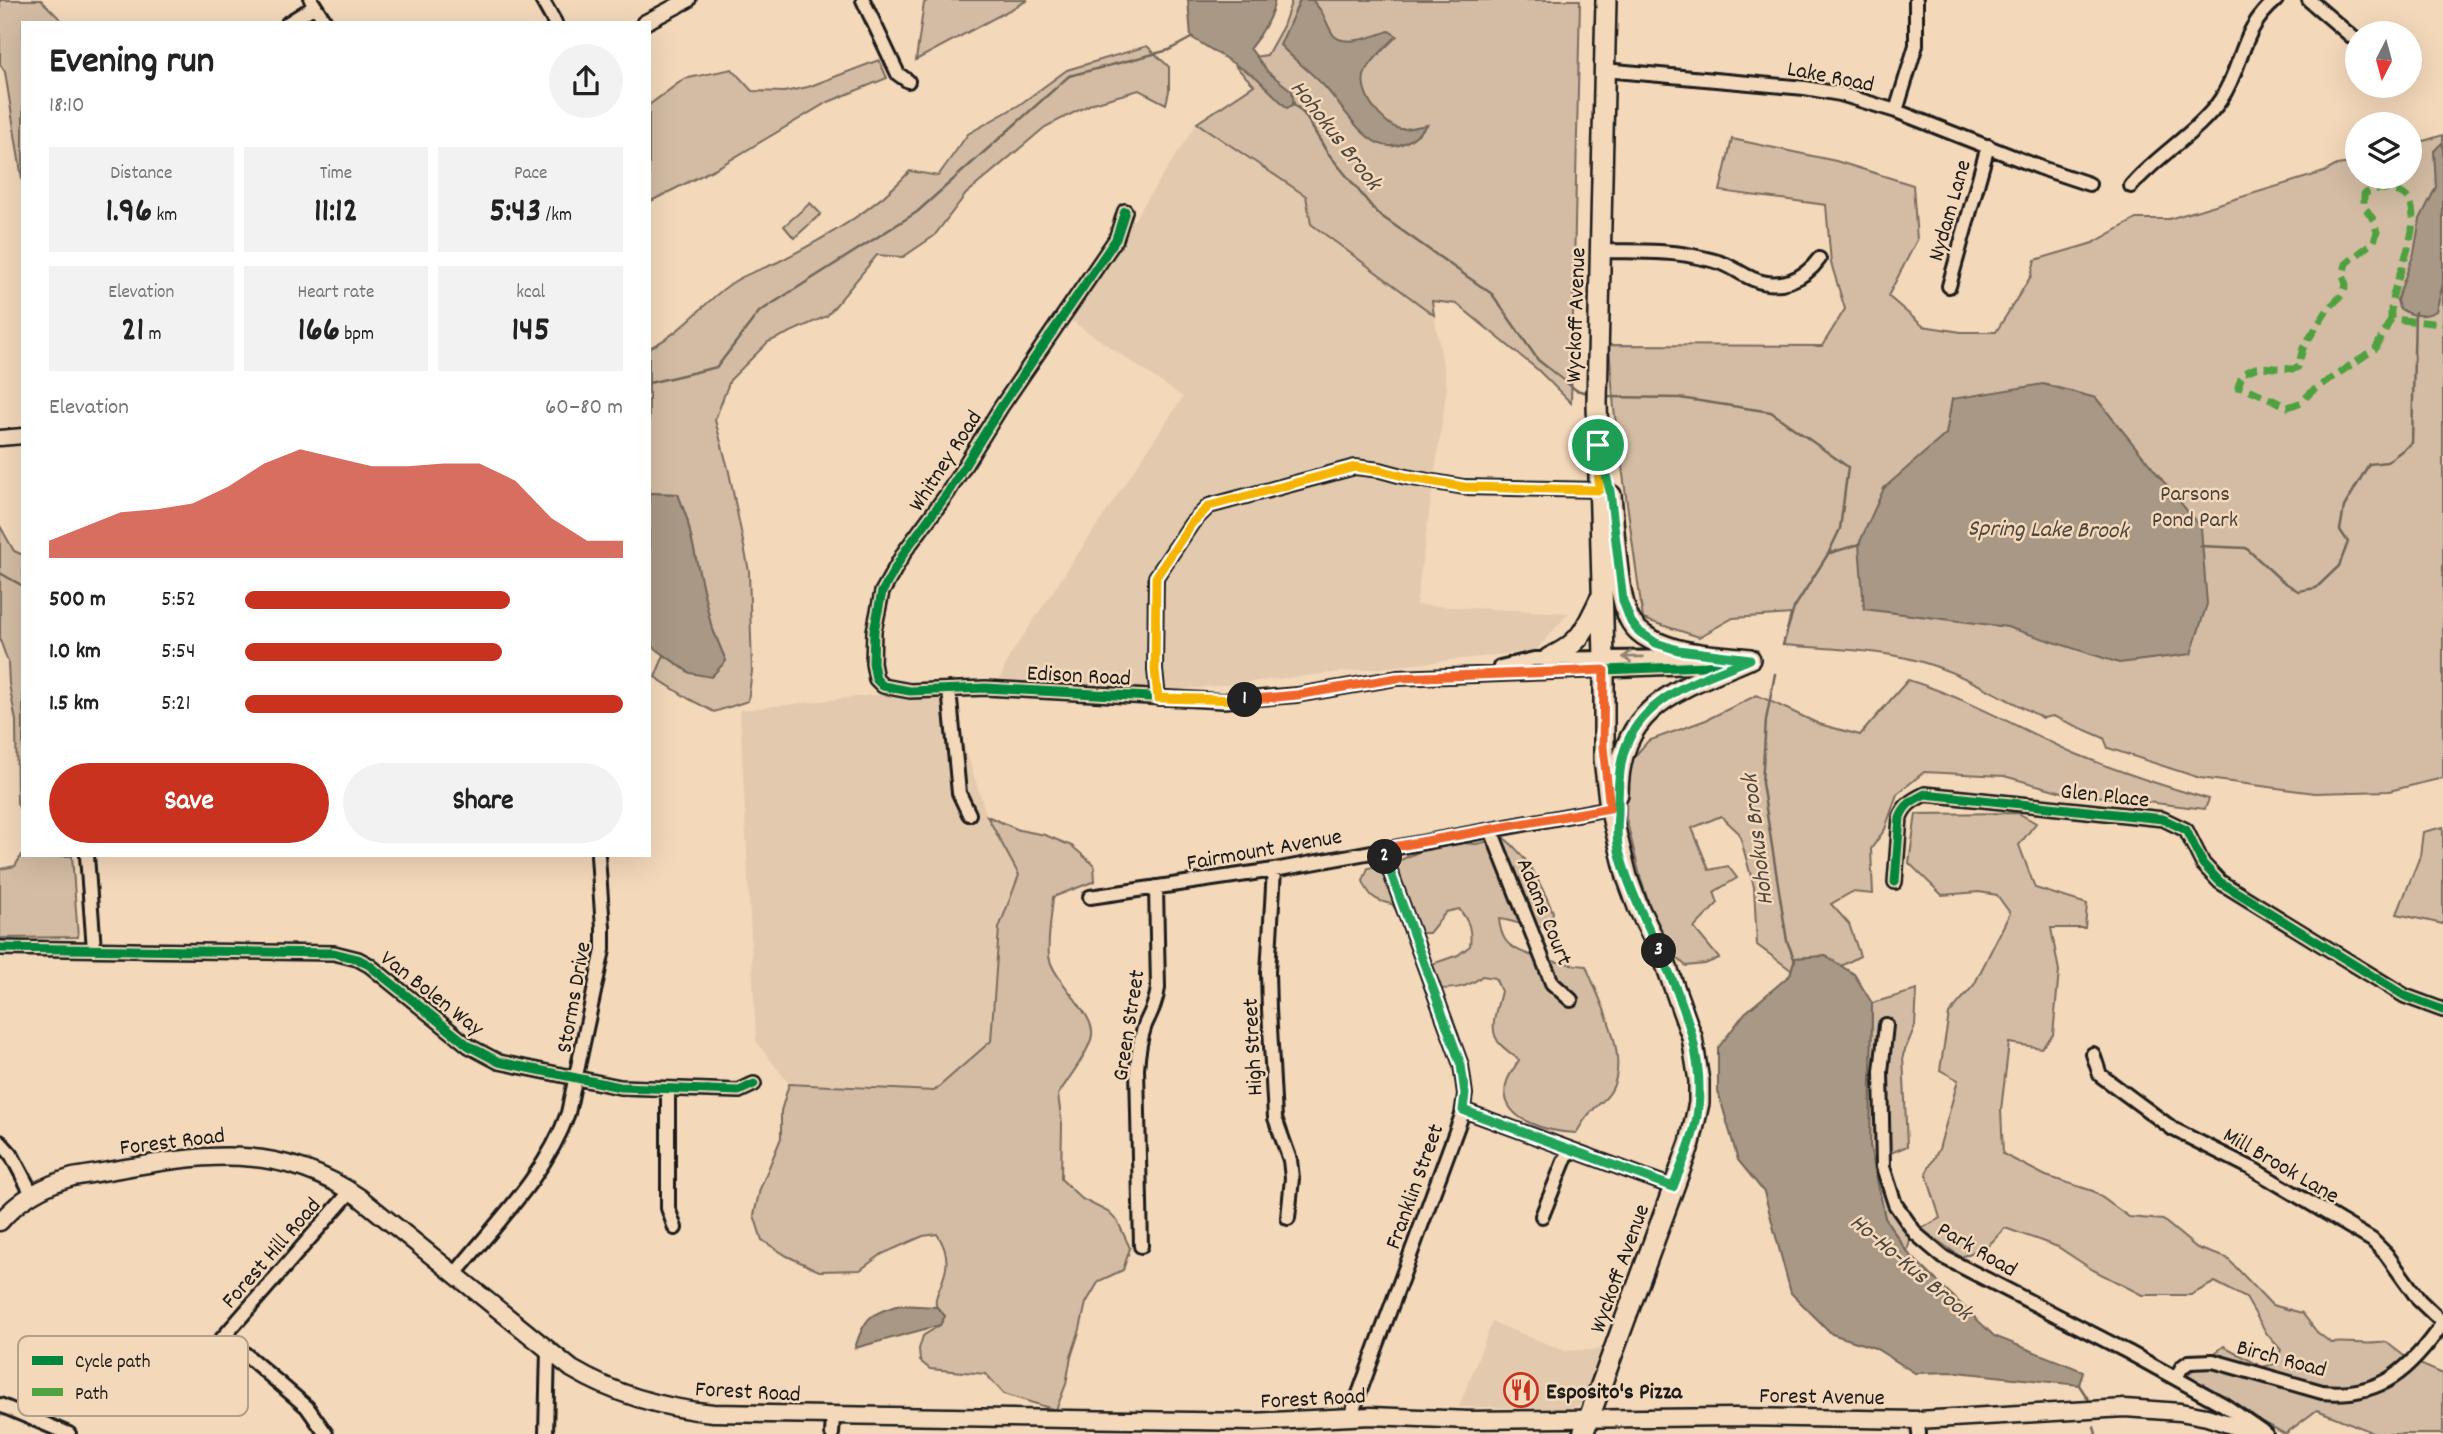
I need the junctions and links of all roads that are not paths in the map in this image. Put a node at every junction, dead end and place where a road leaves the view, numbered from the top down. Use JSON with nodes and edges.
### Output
{"nodes":[{"id":1,"x":542,"y":0,"type":"edge"},
{"id":2,"x":688,"y":0,"type":"edge"},
{"id":3,"x":863,"y":0,"type":"edge"},
{"id":4,"x":1606,"y":0,"type":"edge"},
{"id":5,"x":1916,"y":0,"type":"edge"},
{"id":6,"x":2276,"y":0,"type":"edge"},
{"id":7,"x":2309,"y":0,"type":"edge"},
{"id":8,"x":313,"y":3,"type":"edge"},
{"id":9,"x":290,"y":21,"type":"edge"},
{"id":10,"x":325,"y":21,"type":"edge"},
{"id":11,"x":554,"y":21,"type":"edge"},
{"id":12,"x":648,"y":21,"type":"edge"},
{"id":13,"x":2345,"y":31,"type":"edge"},
{"id":14,"x":1604,"y":70,"type":"junction"},
{"id":15,"x":908,"y":81,"type":"dead end"},
{"id":16,"x":1896,"y":111,"type":"junction"},
{"id":17,"x":1988,"y":146,"type":"junction"},
{"id":18,"x":2089,"y":184,"type":"dead end"},
{"id":19,"x":2131,"y":186,"type":"dead end"},
{"id":20,"x":1125,"y":211,"type":"dead end"},
{"id":21,"x":1601,"y":251,"type":"junction"},
{"id":22,"x":1819,"y":259,"type":"dead end"},
{"id":23,"x":1949,"y":286,"type":"dead end"},
{"id":24,"x":21,"y":436,"type":"edge"},
{"id":25,"x":0,"y":438,"type":"edge"},
{"id":26,"x":1598,"y":445,"type":"junction"},
{"id":27,"x":1599,"y":490,"type":"junction"},
{"id":28,"x":1602,"y":595,"type":"junction"},
{"id":29,"x":1549,"y":658,"type":"junction"},
{"id":30,"x":1750,"y":659,"type":"junction"},
{"id":31,"x":1604,"y":664,"type":"junction"},
{"id":32,"x":1476,"y":673,"type":"junction"},
{"id":33,"x":949,"y":689,"type":"junction"},
{"id":34,"x":1158,"y":698,"type":"junction"},
{"id":35,"x":1610,"y":808,"type":"junction"},
{"id":36,"x":969,"y":814,"type":"dead end"},
{"id":37,"x":1491,"y":830,"type":"junction"},
{"id":38,"x":1617,"y":840,"type":"junction"},
{"id":39,"x":1382,"y":849,"type":"junction"},
{"id":40,"x":87,"y":857,"type":"edge"},
{"id":41,"x":598,"y":857,"type":"edge"},
{"id":42,"x":1274,"y":870,"type":"junction"},
{"id":43,"x":1895,"y":881,"type":"dead end"},
{"id":44,"x":1156,"y":887,"type":"junction"},
{"id":45,"x":1090,"y":897,"type":"dead end"},
{"id":46,"x":0,"y":948,"type":"edge"},
{"id":47,"x":94,"y":949,"type":"junction"},
{"id":48,"x":1571,"y":1000,"type":"dead end"},
{"id":49,"x":2443,"y":1010,"type":"edge"},
{"id":50,"x":1886,"y":1025,"type":"dead end"},
{"id":51,"x":2093,"y":1054,"type":"dead end"},
{"id":52,"x":577,"y":1078,"type":"junction"},
{"id":53,"x":754,"y":1084,"type":"dead end"},
{"id":54,"x":668,"y":1090,"type":"junction"},
{"id":55,"x":1463,"y":1110,"type":"junction"},
{"id":56,"x":0,"y":1142,"type":"edge"},
{"id":57,"x":1569,"y":1149,"type":"junction"},
{"id":58,"x":1673,"y":1187,"type":"junction"},
{"id":59,"x":351,"y":1191,"type":"junction"},
{"id":60,"x":32,"y":1194,"type":"junction"},
{"id":61,"x":1542,"y":1216,"type":"dead end"},
{"id":62,"x":1288,"y":1218,"type":"dead end"},
{"id":63,"x":0,"y":1222,"type":"edge"},
{"id":64,"x":675,"y":1228,"type":"dead end"},
{"id":65,"x":1141,"y":1246,"type":"dead end"},
{"id":66,"x":455,"y":1274,"type":"junction"},
{"id":67,"x":2443,"y":1323,"type":"edge"},
{"id":68,"x":225,"y":1336,"type":"edge"},
{"id":69,"x":548,"y":1349,"type":"junction"},
{"id":70,"x":248,"y":1356,"type":"edge"},
{"id":71,"x":2176,"y":1378,"type":"junction"},
{"id":72,"x":0,"y":1405,"type":"edge"},
{"id":73,"x":18,"y":1413,"type":"edge"},
{"id":74,"x":26,"y":1416,"type":"edge"},
{"id":75,"x":834,"y":1416,"type":"junction"},
{"id":76,"x":1350,"y":1418,"type":"junction"},
{"id":77,"x":1586,"y":1427,"type":"edge"},
{"id":78,"x":1919,"y":1427,"type":"edge"},
{"id":79,"x":69,"y":1434,"type":"edge"},
{"id":80,"x":326,"y":1434,"type":"edge"},
{"id":81,"x":546,"y":1434,"type":"edge"},
{"id":82,"x":832,"y":1434,"type":"edge"},
{"id":83,"x":2258,"y":1434,"type":"edge"},
{"id":84,"x":2266,"y":1434,"type":"edge"}],
"edges":[{"from":1,"to":11,"type":"street"},
{"from":2,"to":12,"type":"street"},
{"from":3,"to":15,"type":"street"},
{"from":4,"to":14,"type":"main road","name":"Wyckoff Avenue"},
{"from":5,"to":16,"type":"street"},
{"from":6,"to":19,"type":"street"},
{"from":7,"to":13,"type":"street"},
{"from":8,"to":9,"type":"street"},
{"from":8,"to":10,"type":"street"},
{"from":14,"to":16,"type":"street","name":"Lake Road"},
{"from":14,"to":21,"type":"main road","name":"Wyckoff Avenue"},
{"from":16,"to":17,"type":"street","name":"Lake Road"},
{"from":17,"to":18,"type":"street","name":"Lake Road"},
{"from":17,"to":23,"type":"street","name":"Nydam Lane"},
{"from":20,"to":33,"type":"street","name":"Whitney Road"},
{"from":21,"to":22,"type":"street"},
{"from":21,"to":26,"type":"main road","name":"Wyckoff Avenue"},
{"from":24,"to":25,"type":"street"},
{"from":26,"to":27,"type":"main road","name":"Wyckoff Avenue"},
{"from":26,"to":30,"type":"main road"},
{"from":27,"to":28,"type":"main road","name":"Wyckoff Avenue"},
{"from":27,"to":34,"type":"street"},
{"from":28,"to":29,"type":"main road"},
{"from":28,"to":31,"type":"main road","name":"Wyckoff Avenue"},
{"from":29,"to":31,"type":"street","name":"Edison Road"},
{"from":29,"to":32,"type":"street","name":"Edison Road"},
{"from":30,"to":31,"type":"street","name":"Edison Road"},
{"from":30,"to":38,"type":"main road"},
{"from":31,"to":32,"type":"street","name":"Edison Road"},
{"from":31,"to":35,"type":"main road","name":"Wyckoff Avenue"},
{"from":32,"to":34,"type":"street","name":"Edison Road"},
{"from":33,"to":34,"type":"street","name":"Edison Road"},
{"from":33,"to":36,"type":"street"},
{"from":35,"to":37,"type":"street","name":"Fairmount Avenue"},
{"from":35,"to":38,"type":"main road","name":"Wyckoff Avenue"},
{"from":37,"to":39,"type":"street","name":"Fairmount Avenue"},
{"from":37,"to":48,"type":"street","name":"Adams Court"},
{"from":38,"to":58,"type":"main road","name":"Wyckoff Avenue"},
{"from":39,"to":42,"type":"street","name":"Fairmount Avenue"},
{"from":39,"to":55,"type":"street","name":"Franklin Street"},
{"from":40,"to":47,"type":"street"},
{"from":41,"to":52,"type":"street","name":"Storms Drive"},
{"from":42,"to":44,"type":"street","name":"Fairmount Avenue"},
{"from":42,"to":62,"type":"street","name":"High Street"},
{"from":43,"to":49,"type":"street","name":"Glen Place"},
{"from":44,"to":45,"type":"street","name":"Fairmount Avenue"},
{"from":44,"to":65,"type":"street","name":"Green Street"},
{"from":46,"to":47,"type":"street","name":"Van Bolen Way"},
{"from":47,"to":52,"type":"street","name":"Van Bolen Way"},
{"from":50,"to":71,"type":"street","name":"Park Road"},
{"from":51,"to":67,"type":"street","name":"Mill Brook Lane"},
{"from":52,"to":54,"type":"street","name":"Van Bolen Way"},
{"from":52,"to":66,"type":"street","name":"Storms Drive"},
{"from":53,"to":54,"type":"street","name":"Van Bolen Way"},
{"from":54,"to":64,"type":"street"},
{"from":55,"to":57,"type":"street"},
{"from":55,"to":76,"type":"street","name":"Franklin Street"},
{"from":56,"to":60,"type":"street"},
{"from":57,"to":58,"type":"street"},
{"from":57,"to":61,"type":"street"},
{"from":58,"to":77,"type":"main road","name":"Wyckoff Avenue"},
{"from":59,"to":60,"type":"main road","name":"Forest Road"},
{"from":59,"to":66,"type":"main road","name":"Forest Road"},
{"from":59,"to":68,"type":"street","name":"Forest Hill Road"},
{"from":60,"to":63,"type":"main road","name":"Forest Road"},
{"from":66,"to":69,"type":"main road","name":"Forest Road"},
{"from":67,"to":71,"type":"street","name":"Birch Road"},
{"from":69,"to":75,"type":"main road","name":"Forest Road"},
{"from":69,"to":81,"type":"street"},
{"from":70,"to":80,"type":"street"},
{"from":71,"to":84,"type":"street","name":"Park Road"},
{"from":72,"to":73,"type":"street"},
{"from":74,"to":79,"type":"street"},
{"from":75,"to":76,"type":"main road","name":"Forest Road"},
{"from":75,"to":82,"type":"street"},
{"from":76,"to":77,"type":"main road","name":"Forest Road"},
{"from":77,"to":78,"type":"main road","name":"Forest Avenue"},
{"from":78,"to":83,"type":"main road","name":"Forest Avenue"}]}
